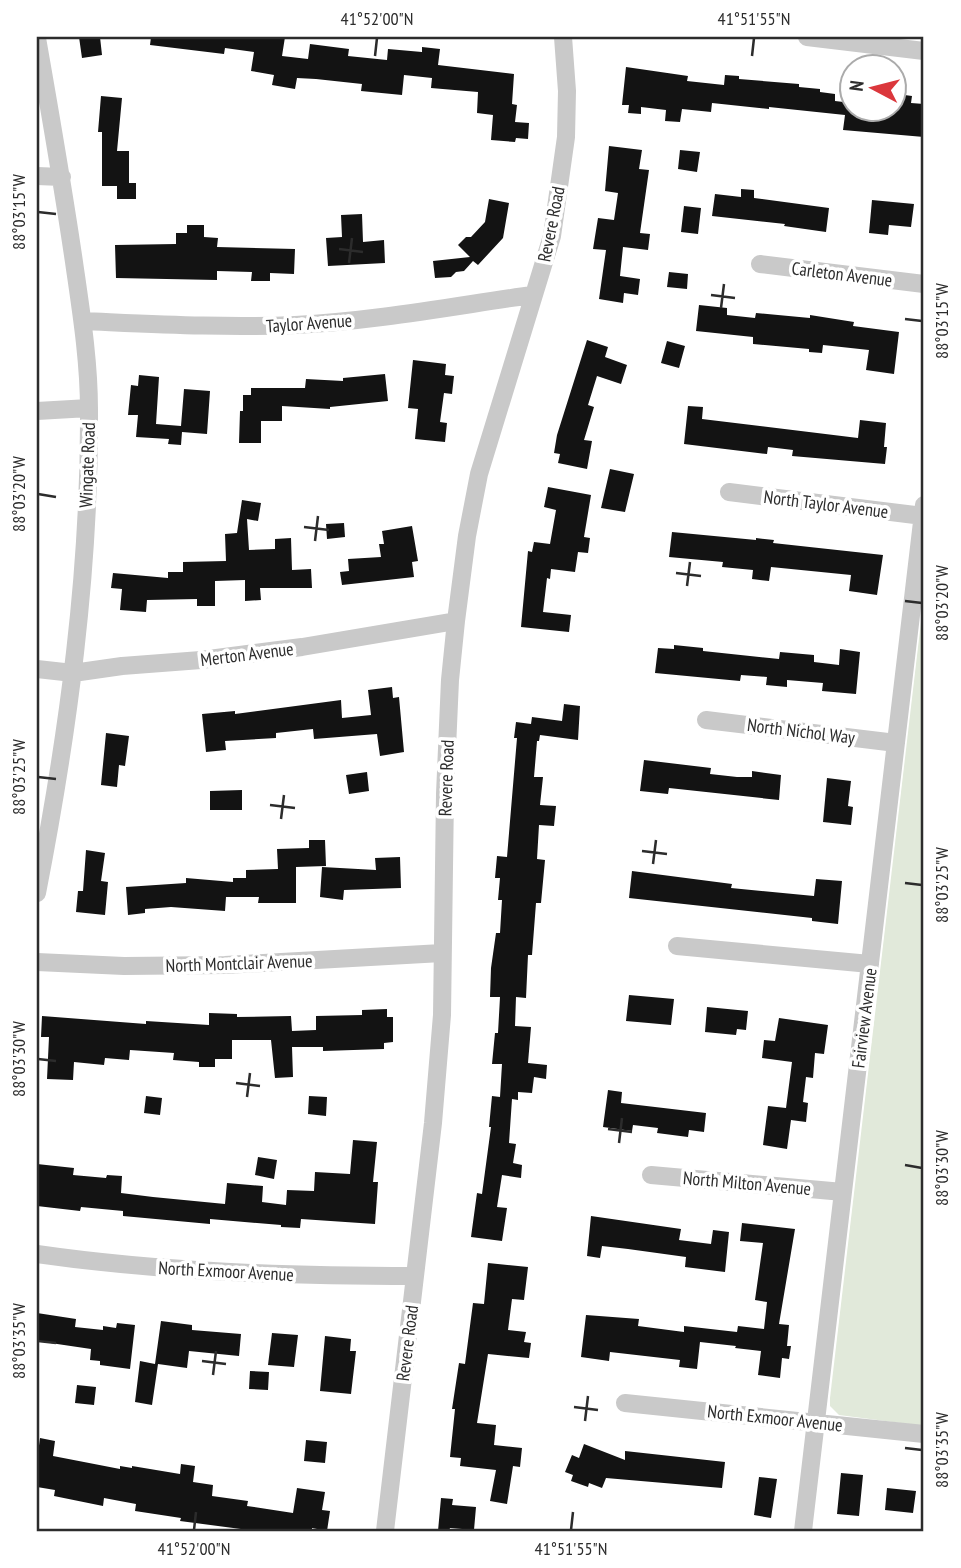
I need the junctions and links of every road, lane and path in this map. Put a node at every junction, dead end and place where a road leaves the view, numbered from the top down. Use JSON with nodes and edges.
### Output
{"nodes":[{"id":1,"x":564,"y":37,"type":"edge"},
{"id":2,"x":807,"y":37,"type":"edge"},
{"id":3,"x":37,"y":38,"type":"edge"},
{"id":4,"x":924,"y":51,"type":"edge"},
{"id":5,"x":37,"y":176,"type":"edge"},
{"id":6,"x":62,"y":177,"type":"junction"},
{"id":7,"x":760,"y":264,"type":"dead end"},
{"id":8,"x":924,"y":284,"type":"edge"},
{"id":9,"x":533,"y":295,"type":"junction"},
{"id":10,"x":83,"y":321,"type":"junction"},
{"id":11,"x":89,"y":408,"type":"junction"},
{"id":12,"x":37,"y":411,"type":"edge"},
{"id":13,"x":729,"y":492,"type":"dead end"},
{"id":14,"x":924,"y":510,"type":"edge"},
{"id":15,"x":456,"y":621,"type":"junction"},
{"id":16,"x":37,"y":670,"type":"edge"},
{"id":17,"x":73,"y":673,"type":"junction"},
{"id":18,"x":706,"y":720,"type":"dead end"},
{"id":19,"x":896,"y":743,"type":"junction"},
{"id":20,"x":37,"y":893,"type":"edge"},
{"id":21,"x":677,"y":946,"type":"dead end"},
{"id":22,"x":442,"y":953,"type":"junction"},
{"id":23,"x":37,"y":962,"type":"edge"},
{"id":24,"x":870,"y":964,"type":"junction"},
{"id":25,"x":651,"y":1175,"type":"dead end"},
{"id":26,"x":843,"y":1192,"type":"junction"},
{"id":27,"x":37,"y":1254,"type":"edge"},
{"id":28,"x":415,"y":1276,"type":"junction"},
{"id":29,"x":625,"y":1403,"type":"dead end"},
{"id":30,"x":816,"y":1422,"type":"junction"},
{"id":31,"x":924,"y":1434,"type":"edge"},
{"id":32,"x":386,"y":1531,"type":"edge"},
{"id":33,"x":803,"y":1531,"type":"edge"}],
"edges":[{"from":1,"to":9,"type":"street","name":"Revere Road"},
{"from":2,"to":4,"type":"street"},
{"from":3,"to":6,"type":"street","name":"Wingate Road"},
{"from":5,"to":6,"type":"street"},
{"from":6,"to":10,"type":"street","name":"Wingate Road"},
{"from":7,"to":8,"type":"street","name":"Carleton Avenue"},
{"from":9,"to":10,"type":"street","name":"Taylor Avenue"},
{"from":9,"to":15,"type":"street","name":"Revere Road"},
{"from":10,"to":11,"type":"street","name":"Wingate Road"},
{"from":11,"to":12,"type":"street"},
{"from":11,"to":17,"type":"street","name":"Wingate Road"},
{"from":13,"to":14,"type":"street","name":"North Taylor Avenue"},
{"from":14,"to":19,"type":"street","name":"Fairview Avenue"},
{"from":15,"to":17,"type":"street","name":"Merton Avenue"},
{"from":15,"to":22,"type":"street","name":"Revere Road"},
{"from":16,"to":17,"type":"street","name":"Merton Avenue"},
{"from":17,"to":20,"type":"street","name":"Wingate Road"},
{"from":18,"to":19,"type":"street","name":"North Nichol Way"},
{"from":19,"to":24,"type":"street","name":"Fairview Avenue"},
{"from":21,"to":24,"type":"street"},
{"from":22,"to":23,"type":"street","name":"North Montclair Avenue"},
{"from":22,"to":28,"type":"street","name":"Revere Road"},
{"from":24,"to":26,"type":"street","name":"Fairview Avenue"},
{"from":25,"to":26,"type":"street","name":"North Milton Avenue"},
{"from":26,"to":30,"type":"street","name":"Fairview Avenue"},
{"from":27,"to":28,"type":"street","name":"North Exmoor Avenue"},
{"from":28,"to":32,"type":"street","name":"Revere Road"},
{"from":29,"to":30,"type":"street","name":"North Exmoor Avenue"},
{"from":30,"to":31,"type":"street","name":"North Exmoor Avenue"},
{"from":30,"to":33,"type":"street","name":"Fairview Avenue"}]}
